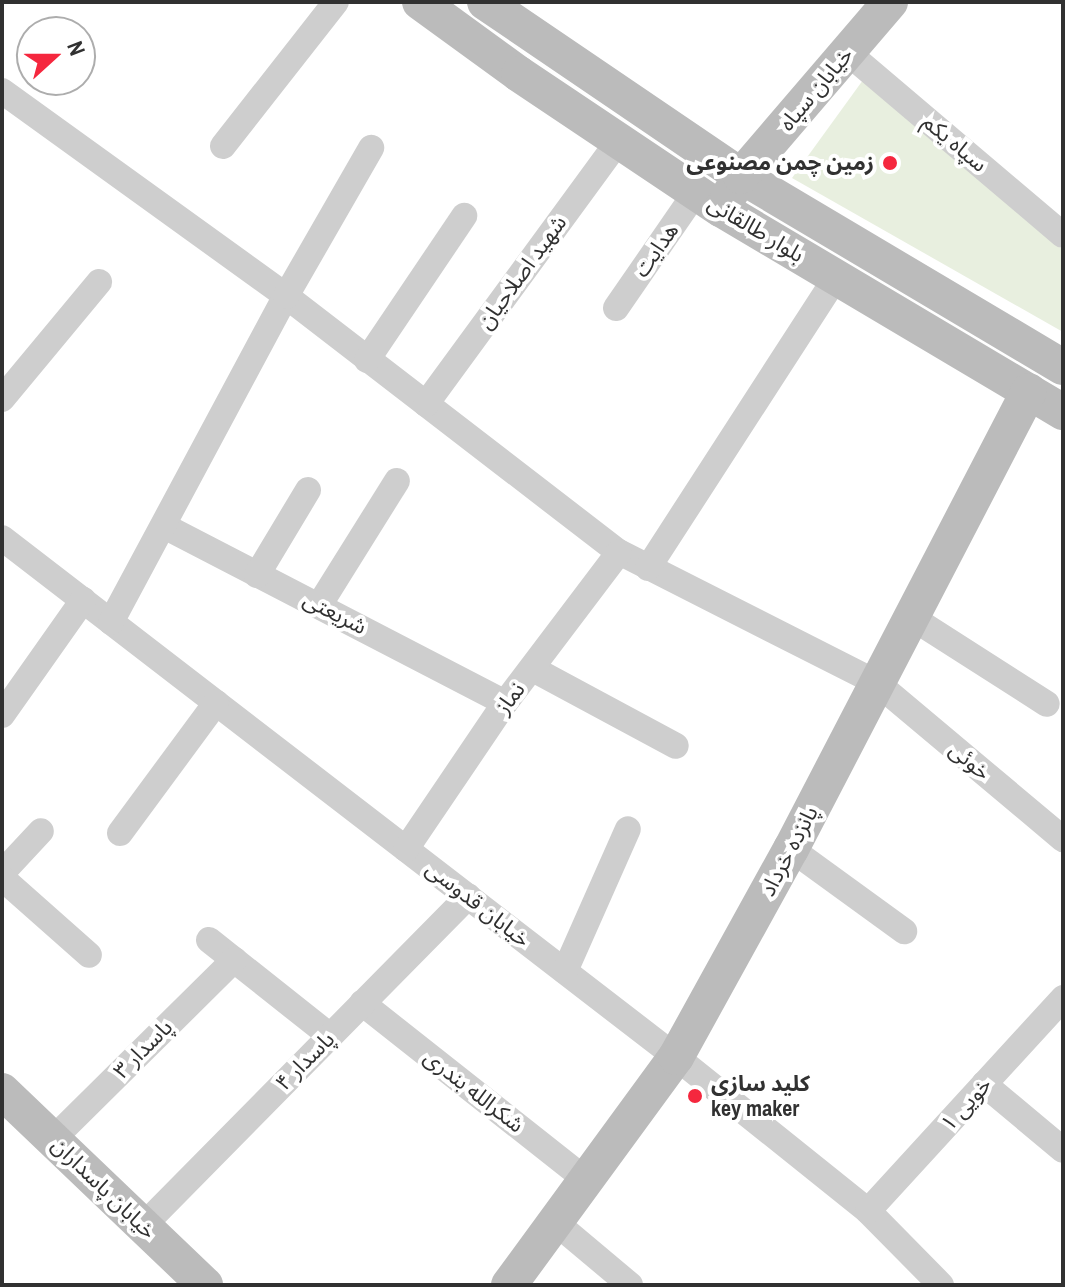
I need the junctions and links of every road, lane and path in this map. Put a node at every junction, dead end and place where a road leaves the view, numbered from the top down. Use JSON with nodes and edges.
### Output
{"nodes":[{"id":1,"x":336,"y":2,"type":"edge"},
{"id":2,"x":420,"y":2,"type":"edge"},
{"id":3,"x":485,"y":2,"type":"edge"},
{"id":4,"x":879,"y":6,"type":"edge"},
{"id":5,"x":847,"y":52,"type":"junction"},
{"id":6,"x":2,"y":91,"type":"edge"},
{"id":7,"x":619,"y":140,"type":"junction"},
{"id":8,"x":223,"y":146,"type":"dead end"},
{"id":9,"x":371,"y":148,"type":"dead end"},
{"id":10,"x":741,"y":176,"type":"junction"},
{"id":11,"x":708,"y":200,"type":"junction"},
{"id":12,"x":464,"y":216,"type":"dead end"},
{"id":13,"x":1063,"y":235,"type":"edge"},
{"id":14,"x":836,"y":277,"type":"junction"},
{"id":15,"x":99,"y":282,"type":"dead end"},
{"id":16,"x":286,"y":296,"type":"junction"},
{"id":17,"x":616,"y":308,"type":"dead end"},
{"id":18,"x":367,"y":360,"type":"junction"},
{"id":19,"x":1063,"y":367,"type":"edge"},
{"id":20,"x":1029,"y":391,"type":"junction"},
{"id":21,"x":2,"y":399,"type":"edge"},
{"id":22,"x":426,"y":404,"type":"junction"},
{"id":23,"x":1063,"y":412,"type":"edge"},
{"id":24,"x":397,"y":481,"type":"dead end"},
{"id":25,"x":308,"y":490,"type":"dead end"},
{"id":26,"x":164,"y":526,"type":"junction"},
{"id":27,"x":2,"y":538,"type":"edge"},
{"id":28,"x":619,"y":552,"type":"junction"},
{"id":29,"x":648,"y":568,"type":"junction"},
{"id":30,"x":257,"y":575,"type":"junction"},
{"id":31,"x":83,"y":600,"type":"junction"},
{"id":32,"x":320,"y":604,"type":"junction"},
{"id":33,"x":911,"y":617,"type":"junction"},
{"id":34,"x":111,"y":622,"type":"junction"},
{"id":35,"x":533,"y":669,"type":"junction"},
{"id":36,"x":877,"y":683,"type":"junction"},
{"id":37,"x":216,"y":703,"type":"junction"},
{"id":38,"x":505,"y":703,"type":"junction"},
{"id":39,"x":1047,"y":704,"type":"dead end"},
{"id":40,"x":2,"y":715,"type":"edge"},
{"id":41,"x":676,"y":746,"type":"dead end"},
{"id":42,"x":628,"y":829,"type":"dead end"},
{"id":43,"x":41,"y":831,"type":"dead end"},
{"id":44,"x":120,"y":833,"type":"dead end"},
{"id":45,"x":1063,"y":839,"type":"edge"},
{"id":46,"x":406,"y":849,"type":"junction"},
{"id":47,"x":791,"y":849,"type":"junction"},
{"id":48,"x":2,"y":875,"type":"edge"},
{"id":49,"x":468,"y":896,"type":"junction"},
{"id":50,"x":904,"y":931,"type":"dead end"},
{"id":51,"x":209,"y":940,"type":"dead end"},
{"id":52,"x":89,"y":955,"type":"dead end"},
{"id":53,"x":234,"y":960,"type":"junction"},
{"id":54,"x":565,"y":971,"type":"junction"},
{"id":55,"x":1063,"y":998,"type":"edge"},
{"id":56,"x":362,"y":1003,"type":"junction"},
{"id":57,"x":330,"y":1036,"type":"junction"},
{"id":58,"x":676,"y":1057,"type":"junction"},
{"id":59,"x":984,"y":1084,"type":"junction"},
{"id":60,"x":2,"y":1091,"type":"edge"},
{"id":61,"x":53,"y":1139,"type":"junction"},
{"id":62,"x":1063,"y":1150,"type":"edge"},
{"id":63,"x":586,"y":1180,"type":"junction"},
{"id":64,"x":868,"y":1211,"type":"junction"},
{"id":65,"x":555,"y":1222,"type":"junction"},
{"id":66,"x":143,"y":1226,"type":"junction"},
{"id":67,"x":205,"y":1285,"type":"edge"},
{"id":68,"x":509,"y":1285,"type":"edge"},
{"id":69,"x":630,"y":1285,"type":"edge"},
{"id":70,"x":941,"y":1285,"type":"edge"}],
"edges":[{"from":1,"to":8,"type":"street"},
{"from":2,"to":7,"type":"main road","name":"بلوار طالقانی"},
{"from":3,"to":10,"type":"main road","name":"بلوار طالقانی"},
{"from":4,"to":5,"type":"main road","name":"خیابان سپاه"},
{"from":5,"to":10,"type":"main road","name":"خیابان سپاه"},
{"from":5,"to":13,"type":"street","name":"سپاه یکم"},
{"from":6,"to":16,"type":"street","name":"خوئی"},
{"from":7,"to":11,"type":"main road","name":"بلوار طالقانی"},
{"from":7,"to":22,"type":"street","name":"شهید اصلاحیان"},
{"from":9,"to":16,"type":"street"},
{"from":10,"to":11,"type":"main road","name":"خیابان سپاه"},
{"from":10,"to":19,"type":"main road","name":"بلوار طالقانی"},
{"from":11,"to":14,"type":"main road","name":"بلوار طالقانی"},
{"from":11,"to":17,"type":"street","name":"هدایت"},
{"from":12,"to":18,"type":"street"},
{"from":14,"to":20,"type":"main road","name":"بلوار طالقانی"},
{"from":14,"to":29,"type":"street"},
{"from":15,"to":21,"type":"street"},
{"from":16,"to":18,"type":"street","name":"خوئی"},
{"from":16,"to":26,"type":"street"},
{"from":18,"to":22,"type":"street","name":"خوئی"},
{"from":20,"to":23,"type":"main road","name":"بلوار طالقانی"},
{"from":20,"to":33,"type":"main road","name":"پانزده خرداد"},
{"from":22,"to":28,"type":"street","name":"خوئی"},
{"from":24,"to":32,"type":"street"},
{"from":25,"to":30,"type":"street"},
{"from":26,"to":30,"type":"street","name":"شریعتی"},
{"from":26,"to":34,"type":"street"},
{"from":27,"to":31,"type":"street","name":"خیابان قدوسی"},
{"from":28,"to":29,"type":"street","name":"خوئی"},
{"from":28,"to":35,"type":"street","name":"نماز"},
{"from":29,"to":36,"type":"street","name":"خوئی"},
{"from":30,"to":32,"type":"street","name":"شریعتی"},
{"from":31,"to":34,"type":"street","name":"خیابان قدوسی"},
{"from":31,"to":40,"type":"street"},
{"from":32,"to":38,"type":"street","name":"شریعتی"},
{"from":33,"to":36,"type":"main road","name":"پانزده خرداد"},
{"from":33,"to":39,"type":"street"},
{"from":34,"to":37,"type":"street","name":"خیابان قدوسی"},
{"from":35,"to":38,"type":"street","name":"نماز"},
{"from":35,"to":41,"type":"street"},
{"from":36,"to":45,"type":"street","name":"خوئی"},
{"from":36,"to":47,"type":"main road","name":"پانزده خرداد"},
{"from":37,"to":44,"type":"street"},
{"from":37,"to":46,"type":"street","name":"خیابان قدوسی"},
{"from":38,"to":46,"type":"street","name":"نماز"},
{"from":42,"to":54,"type":"street"},
{"from":43,"to":48,"type":"street"},
{"from":46,"to":49,"type":"street","name":"خیابان قدوسی"},
{"from":47,"to":50,"type":"street"},
{"from":47,"to":58,"type":"main road","name":"پانزده خرداد"},
{"from":48,"to":52,"type":"street"},
{"from":49,"to":54,"type":"street","name":"خیابان قدوسی"},
{"from":49,"to":56,"type":"street","name":"پاسدار ۴"},
{"from":51,"to":53,"type":"street"},
{"from":53,"to":57,"type":"street"},
{"from":53,"to":61,"type":"street","name":"پاسدار ۳"},
{"from":54,"to":58,"type":"street","name":"خیابان قدوسی"},
{"from":55,"to":59,"type":"street","name":"خویی ۱"},
{"from":56,"to":57,"type":"street","name":"پاسدار ۴"},
{"from":56,"to":63,"type":"street","name":"شکرالله بندری"},
{"from":57,"to":66,"type":"street","name":"پاسدار ۴"},
{"from":58,"to":63,"type":"main road","name":"پانزده خرداد"},
{"from":58,"to":64,"type":"street","name":"خیابان قدوسی"},
{"from":59,"to":62,"type":"street"},
{"from":59,"to":64,"type":"street","name":"خویی ۱"},
{"from":60,"to":61,"type":"main road","name":"خیابان پاسداران"},
{"from":61,"to":66,"type":"main road","name":"خیابان پاسداران"},
{"from":63,"to":65,"type":"main road","name":"پانزده خرداد"},
{"from":64,"to":70,"type":"street","name":"خیابان قدوسی"},
{"from":65,"to":68,"type":"main road","name":"پانزده خرداد"},
{"from":65,"to":69,"type":"street"},
{"from":66,"to":67,"type":"main road","name":"خیابان پاسداران"}]}
